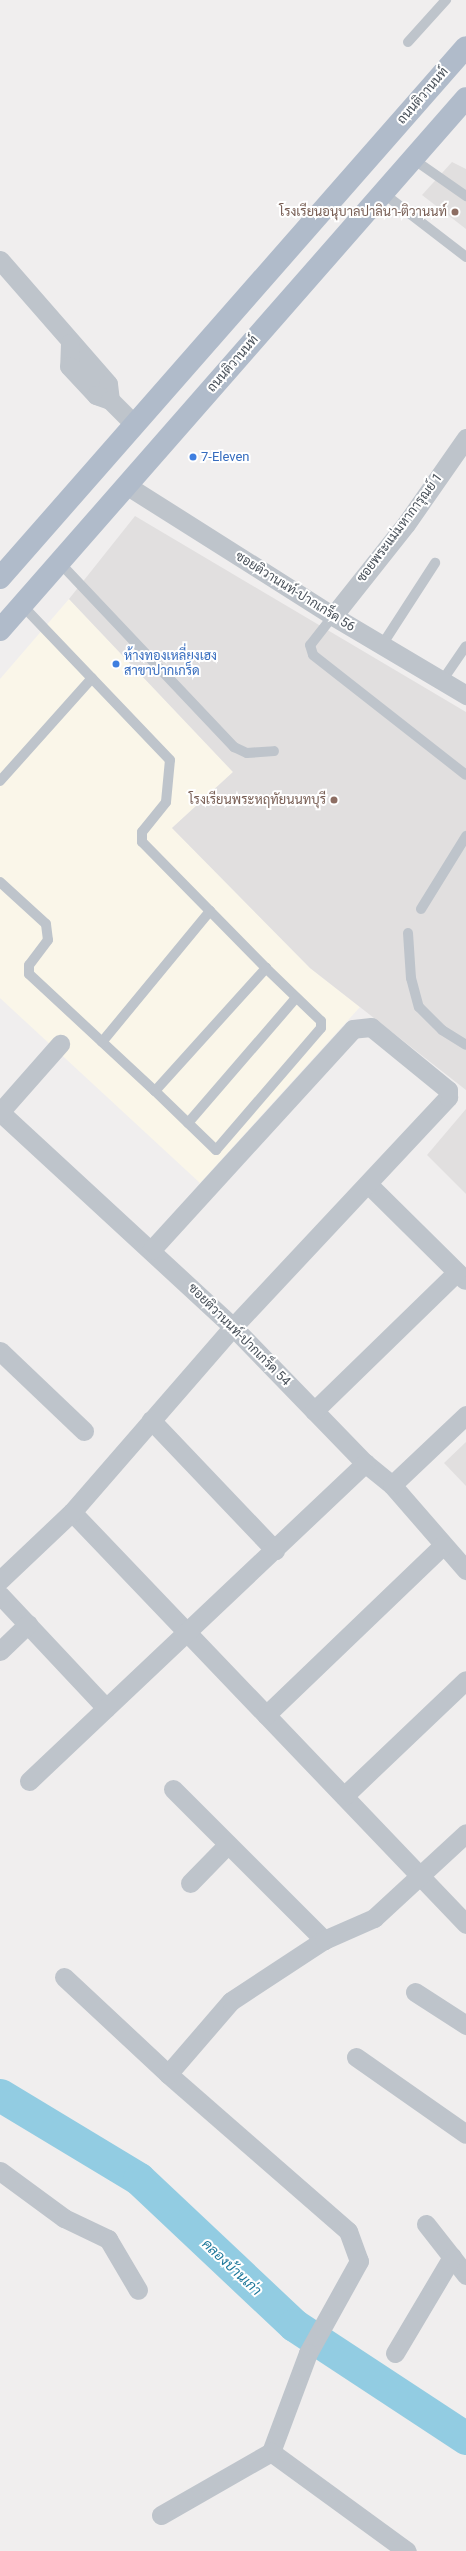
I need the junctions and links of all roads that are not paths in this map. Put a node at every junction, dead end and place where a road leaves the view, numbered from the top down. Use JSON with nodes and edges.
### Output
{"nodes":[{"id":1,"x":446,"y":0,"type":"edge"},
{"id":2,"x":408,"y":42,"type":"dead end"},
{"id":3,"x":466,"y":47,"type":"edge"},
{"id":4,"x":463,"y":107,"type":"edge"},
{"id":5,"x":413,"y":159,"type":"junction"},
{"id":6,"x":383,"y":193,"type":"junction"},
{"id":7,"x":466,"y":196,"type":"edge"},
{"id":8,"x":466,"y":257,"type":"edge"},
{"id":9,"x":0,"y":260,"type":"edge"},
{"id":10,"x":134,"y":424,"type":"junction"},
{"id":11,"x":466,"y":438,"type":"edge"},
{"id":12,"x":126,"y":485,"type":"junction"},
{"id":13,"x":59,"y":562,"type":"junction"},
{"id":14,"x":435,"y":563,"type":"dead end"},
{"id":15,"x":0,"y":578,"type":"edge"},
{"id":16,"x":22,"y":605,"type":"junction"},
{"id":17,"x":333,"y":616,"type":"junction"},
{"id":18,"x":0,"y":630,"type":"edge"},
{"id":19,"x":382,"y":645,"type":"junction"},
{"id":20,"x":466,"y":646,"type":"edge"},
{"id":21,"x":92,"y":678,"type":"junction"},
{"id":22,"x":442,"y":681,"type":"junction"},
{"id":23,"x":466,"y":695,"type":"edge"},
{"id":24,"x":274,"y":751,"type":"dead end"},
{"id":25,"x":466,"y":774,"type":"edge"},
{"id":26,"x":0,"y":781,"type":"edge"},
{"id":27,"x":466,"y":836,"type":"edge"},
{"id":28,"x":0,"y":882,"type":"edge"},
{"id":29,"x":421,"y":909,"type":"dead end"},
{"id":30,"x":210,"y":911,"type":"junction"},
{"id":31,"x":408,"y":933,"type":"dead end"},
{"id":32,"x":266,"y":968,"type":"junction"},
{"id":33,"x":296,"y":998,"type":"junction"},
{"id":34,"x":102,"y":1042,"type":"junction"},
{"id":35,"x":60,"y":1044,"type":"dead end"},
{"id":36,"x":466,"y":1045,"type":"edge"},
{"id":37,"x":155,"y":1091,"type":"junction"},
{"id":38,"x":0,"y":1112,"type":"edge"},
{"id":39,"x":188,"y":1123,"type":"junction"},
{"id":40,"x":368,"y":1184,"type":"junction"},
{"id":41,"x":150,"y":1250,"type":"junction"},
{"id":42,"x":461,"y":1276,"type":"edge"},
{"id":43,"x":233,"y":1327,"type":"junction"},
{"id":44,"x":0,"y":1351,"type":"edge"},
{"id":45,"x":314,"y":1411,"type":"junction"},
{"id":46,"x":466,"y":1415,"type":"edge"},
{"id":47,"x":151,"y":1420,"type":"junction"},
{"id":48,"x":84,"y":1430,"type":"dead end"},
{"id":49,"x":365,"y":1464,"type":"junction"},
{"id":50,"x":392,"y":1485,"type":"junction"},
{"id":51,"x":72,"y":1512,"type":"junction"},
{"id":52,"x":443,"y":1545,"type":"junction"},
{"id":53,"x":275,"y":1550,"type":"junction"},
{"id":54,"x":466,"y":1570,"type":"edge"},
{"id":55,"x":0,"y":1580,"type":"edge"},
{"id":56,"x":0,"y":1595,"type":"edge"},
{"id":57,"x":28,"y":1624,"type":"junction"},
{"id":58,"x":187,"y":1632,"type":"junction"},
{"id":59,"x":0,"y":1651,"type":"edge"},
{"id":60,"x":466,"y":1680,"type":"edge"},
{"id":61,"x":106,"y":1708,"type":"junction"},
{"id":62,"x":266,"y":1715,"type":"junction"},
{"id":63,"x":29,"y":1781,"type":"dead end"},
{"id":64,"x":173,"y":1789,"type":"dead end"},
{"id":65,"x":344,"y":1796,"type":"junction"},
{"id":66,"x":466,"y":1833,"type":"edge"},
{"id":67,"x":228,"y":1844,"type":"junction"},
{"id":68,"x":420,"y":1879,"type":"junction"},
{"id":69,"x":190,"y":1883,"type":"dead end"},
{"id":70,"x":466,"y":1924,"type":"edge"},
{"id":71,"x":324,"y":1940,"type":"junction"},
{"id":72,"x":64,"y":1977,"type":"dead end"},
{"id":73,"x":415,"y":1992,"type":"dead end"},
{"id":74,"x":466,"y":2025,"type":"edge"},
{"id":75,"x":356,"y":2057,"type":"dead end"},
{"id":76,"x":168,"y":2074,"type":"junction"},
{"id":77,"x":466,"y":2134,"type":"edge"},
{"id":78,"x":0,"y":2171,"type":"edge"},
{"id":79,"x":426,"y":2224,"type":"dead end"},
{"id":80,"x":452,"y":2257,"type":"junction"},
{"id":81,"x":466,"y":2275,"type":"edge"},
{"id":82,"x":138,"y":2290,"type":"dead end"},
{"id":83,"x":395,"y":2353,"type":"dead end"},
{"id":84,"x":271,"y":2452,"type":"junction"},
{"id":85,"x":161,"y":2515,"type":"dead end"},
{"id":86,"x":407,"y":2551,"type":"edge"}],
"edges":[{"from":1,"to":2,"type":"lane"},
{"from":3,"to":10,"type":"main road","name":"ถนนติวานนท์"},
{"from":4,"to":5,"type":"main road","name":"ถนนติวานนท์"},
{"from":5,"to":6,"type":"main road","name":"ถนนติวานนท์"},
{"from":5,"to":7,"type":"lane"},
{"from":6,"to":8,"type":"lane"},
{"from":6,"to":12,"type":"main road","name":"ถนนติวานนท์"},
{"from":9,"to":10,"type":"street"},
{"from":10,"to":15,"type":"main road","name":"ถนนติวานนท์"},
{"from":11,"to":17,"type":"street","name":"ซอยพระแม่มหาการุณย์ 1"},
{"from":12,"to":13,"type":"main road","name":"ถนนติวานนท์"},
{"from":12,"to":17,"type":"street","name":"ซอยติวานนท์-ปากเกร็ด 56"},
{"from":13,"to":16,"type":"main road","name":"ถนนติวานนท์"},
{"from":13,"to":24,"type":"lane"},
{"from":14,"to":19,"type":"lane"},
{"from":16,"to":18,"type":"main road","name":"ถนนติวานนท์"},
{"from":16,"to":21,"type":"lane"},
{"from":17,"to":19,"type":"street","name":"ซอยติวานนท์-ปากเกร็ด 56"},
{"from":17,"to":25,"type":"lane"},
{"from":19,"to":22,"type":"street","name":"ซอยติวานนท์-ปากเกร็ด 56"},
{"from":20,"to":22,"type":"lane"},
{"from":21,"to":26,"type":"lane"},
{"from":21,"to":30,"type":"lane"},
{"from":22,"to":23,"type":"street","name":"ซอยติวานนท์-ปากเกร็ด 56"},
{"from":27,"to":29,"type":"lane"},
{"from":28,"to":34,"type":"lane"},
{"from":30,"to":32,"type":"lane"},
{"from":30,"to":34,"type":"lane"},
{"from":31,"to":36,"type":"lane"},
{"from":32,"to":33,"type":"lane"},
{"from":32,"to":37,"type":"lane"},
{"from":33,"to":39,"type":"lane"},
{"from":33,"to":39,"type":"lane"},
{"from":34,"to":37,"type":"lane"},
{"from":35,"to":38,"type":"street"},
{"from":37,"to":39,"type":"lane"},
{"from":38,"to":41,"type":"street","name":"ซอยติวานนท์-ปากเกร็ด 54"},
{"from":40,"to":41,"type":"street"},
{"from":40,"to":42,"type":"street"},
{"from":40,"to":43,"type":"street"},
{"from":41,"to":43,"type":"street","name":"ซอยติวานนท์-ปากเกร็ด 54"},
{"from":42,"to":45,"type":"street"},
{"from":43,"to":45,"type":"street","name":"ซอยติวานนท์-ปากเกร็ด 54"},
{"from":43,"to":47,"type":"street"},
{"from":44,"to":48,"type":"street"},
{"from":45,"to":49,"type":"street","name":"ซอยติวานนท์-ปากเกร็ด 54"},
{"from":46,"to":50,"type":"street"},
{"from":47,"to":51,"type":"street"},
{"from":47,"to":53,"type":"street"},
{"from":49,"to":50,"type":"street","name":"ซอยติวานนท์-ปากเกร็ด 54"},
{"from":49,"to":53,"type":"street"},
{"from":50,"to":52,"type":"street","name":"ซอยติวานนท์-ปากเกร็ด 54"},
{"from":51,"to":55,"type":"street"},
{"from":51,"to":58,"type":"street"},
{"from":52,"to":54,"type":"street","name":"ซอยติวานนท์-ปากเกร็ด 54"},
{"from":52,"to":62,"type":"street"},
{"from":53,"to":58,"type":"street"},
{"from":56,"to":57,"type":"street"},
{"from":57,"to":59,"type":"street"},
{"from":57,"to":61,"type":"street"},
{"from":58,"to":61,"type":"street"},
{"from":58,"to":62,"type":"street"},
{"from":60,"to":65,"type":"street"},
{"from":61,"to":63,"type":"street"},
{"from":62,"to":65,"type":"street"},
{"from":64,"to":67,"type":"street"},
{"from":65,"to":68,"type":"street"},
{"from":66,"to":68,"type":"street"},
{"from":67,"to":69,"type":"street"},
{"from":67,"to":71,"type":"street"},
{"from":68,"to":70,"type":"street"},
{"from":68,"to":71,"type":"street"},
{"from":71,"to":76,"type":"street"},
{"from":72,"to":76,"type":"street"},
{"from":73,"to":74,"type":"street"},
{"from":75,"to":77,"type":"street"},
{"from":76,"to":84,"type":"street"},
{"from":78,"to":82,"type":"street"},
{"from":79,"to":80,"type":"street"},
{"from":80,"to":81,"type":"street"},
{"from":80,"to":83,"type":"street"},
{"from":84,"to":85,"type":"street"},
{"from":84,"to":86,"type":"street"}]}
